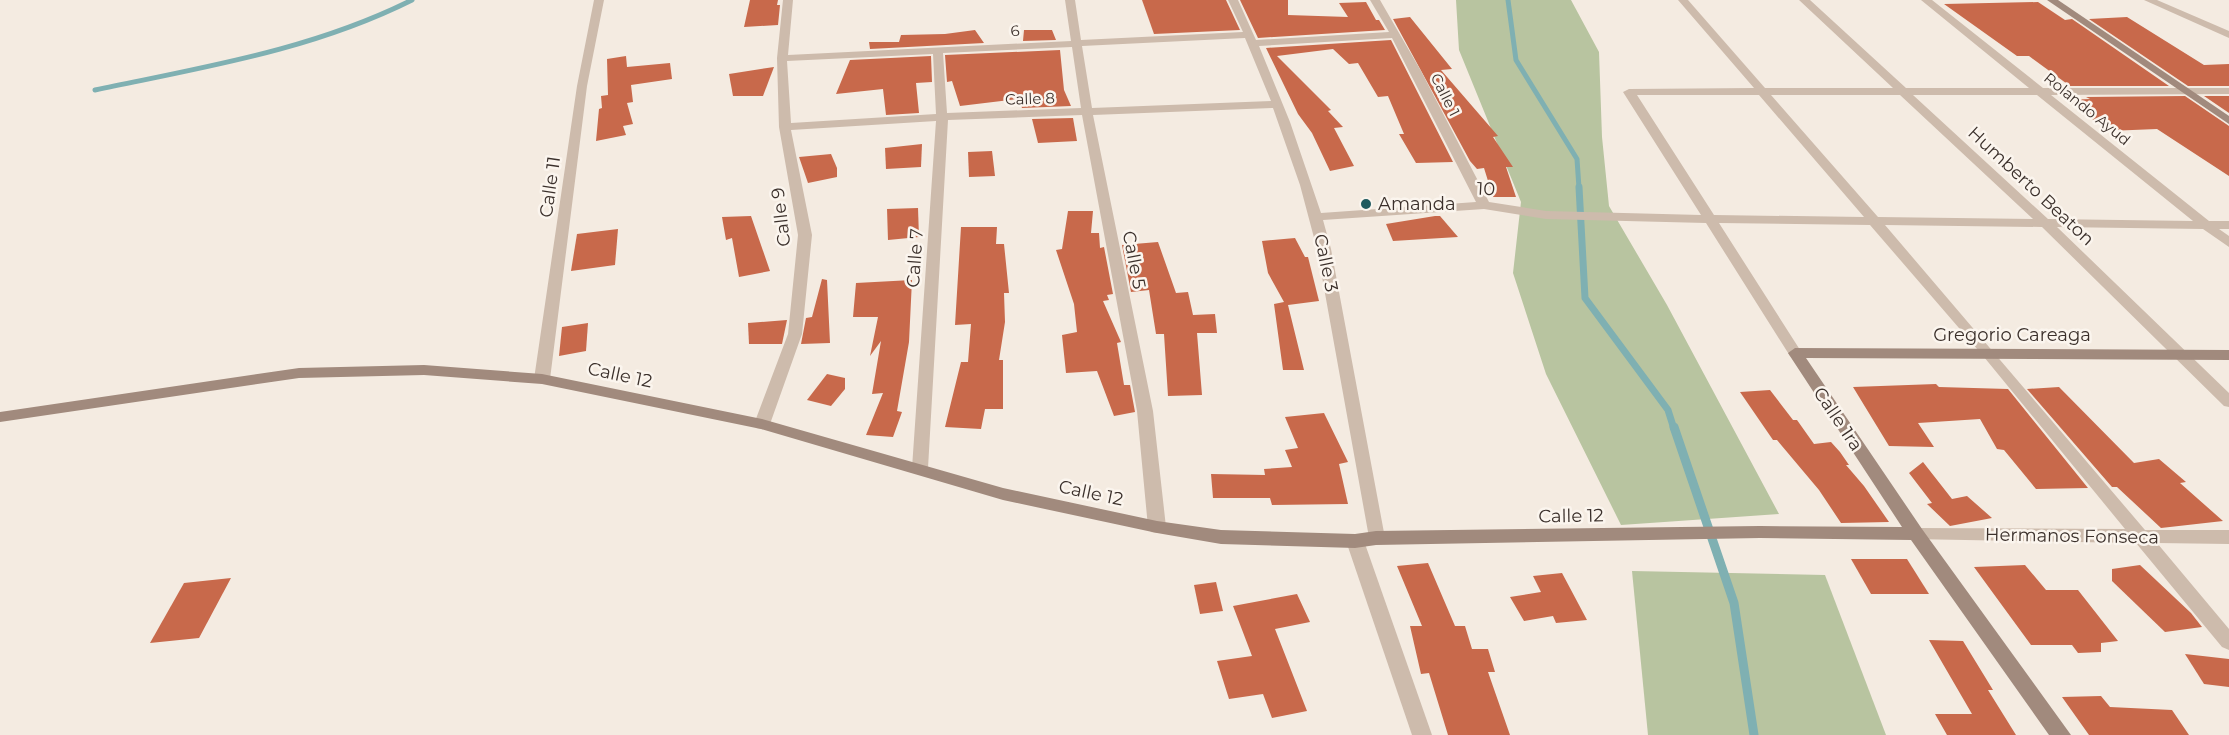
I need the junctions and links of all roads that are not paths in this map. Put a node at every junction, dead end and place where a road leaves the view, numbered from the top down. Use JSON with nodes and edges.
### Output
{"nodes":[{"id":1,"x":599,"y":0,"type":"edge"},
{"id":2,"x":788,"y":0,"type":"edge"},
{"id":3,"x":1070,"y":0,"type":"edge"},
{"id":4,"x":1233,"y":0,"type":"edge"},
{"id":5,"x":1376,"y":0,"type":"edge"},
{"id":6,"x":1683,"y":0,"type":"edge"},
{"id":7,"x":1804,"y":0,"type":"edge"},
{"id":8,"x":1926,"y":0,"type":"edge"},
{"id":9,"x":2052,"y":0,"type":"edge"},
{"id":10,"x":2149,"y":0,"type":"edge"},
{"id":11,"x":1396,"y":35,"type":"junction"},
{"id":12,"x":2229,"y":35,"type":"edge"},
{"id":13,"x":1252,"y":39,"type":"junction"},
{"id":14,"x":1078,"y":42,"type":"junction"},
{"id":15,"x":938,"y":50,"type":"junction"},
{"id":16,"x":782,"y":58,"type":"junction"},
{"id":17,"x":1903,"y":91,"type":"junction"},
{"id":18,"x":2040,"y":91,"type":"junction"},
{"id":19,"x":2229,"y":91,"type":"edge"},
{"id":20,"x":1762,"y":92,"type":"junction"},
{"id":21,"x":2188,"y":92,"type":"junction"},
{"id":22,"x":1278,"y":104,"type":"junction"},
{"id":23,"x":1087,"y":112,"type":"junction"},
{"id":24,"x":942,"y":117,"type":"junction"},
{"id":25,"x":2229,"y":121,"type":"edge"},
{"id":26,"x":784,"y":127,"type":"junction"},
{"id":27,"x":1484,"y":205,"type":"junction"},
{"id":28,"x":1316,"y":217,"type":"junction"},
{"id":29,"x":1708,"y":219,"type":"junction"},
{"id":30,"x":1876,"y":223,"type":"junction"},
{"id":31,"x":2045,"y":223,"type":"junction"},
{"id":32,"x":2207,"y":225,"type":"junction"},
{"id":33,"x":2229,"y":225,"type":"edge"},
{"id":34,"x":2229,"y":243,"type":"edge"},
{"id":35,"x":1795,"y":353,"type":"junction"},
{"id":36,"x":1989,"y":354,"type":"junction"},
{"id":37,"x":2181,"y":355,"type":"junction"},
{"id":38,"x":2229,"y":355,"type":"edge"},
{"id":39,"x":542,"y":379,"type":"junction"},
{"id":40,"x":2229,"y":402,"type":"edge"},
{"id":41,"x":0,"y":417,"type":"edge"},
{"id":42,"x":762,"y":424,"type":"junction"},
{"id":43,"x":920,"y":468,"type":"junction"},
{"id":44,"x":1157,"y":527,"type":"junction"},
{"id":45,"x":1916,"y":534,"type":"junction"},
{"id":46,"x":2139,"y":537,"type":"junction"},
{"id":47,"x":2229,"y":537,"type":"edge"},
{"id":48,"x":1377,"y":538,"type":"junction"},
{"id":49,"x":1355,"y":541,"type":"junction"},
{"id":50,"x":2229,"y":642,"type":"edge"},
{"id":51,"x":1422,"y":735,"type":"edge"},
{"id":52,"x":2061,"y":735,"type":"edge"}],
"edges":[{"from":1,"to":39,"type":"street","name":"Calle 11"},
{"from":2,"to":16,"type":"street","name":"Calle 9"},
{"from":3,"to":14,"type":"street","name":"Calle 5"},
{"from":4,"to":13,"type":"street","name":"Calle 3"},
{"from":5,"to":11,"type":"street","name":"Calle 1"},
{"from":6,"to":20,"type":"street"},
{"from":7,"to":17,"type":"street","name":"Humberto Beaton"},
{"from":8,"to":18,"type":"street","name":"Rolando Ayud"},
{"from":9,"to":21,"type":"street"},
{"from":10,"to":12,"type":"street"},
{"from":11,"to":13,"type":"street","name":"6"},
{"from":11,"to":27,"type":"street","name":"Calle 1"},
{"from":13,"to":14,"type":"street","name":"6"},
{"from":13,"to":22,"type":"street","name":"Calle 3"},
{"from":14,"to":15,"type":"street","name":"6"},
{"from":14,"to":23,"type":"street","name":"Calle 5"},
{"from":15,"to":16,"type":"street","name":"6"},
{"from":15,"to":24,"type":"street","name":"Calle 7"},
{"from":16,"to":26,"type":"street","name":"Calle 9"},
{"from":17,"to":18,"type":"street"},
{"from":17,"to":20,"type":"street"},
{"from":17,"to":31,"type":"street","name":"Humberto Beaton"},
{"from":18,"to":21,"type":"street"},
{"from":18,"to":32,"type":"street","name":"Rolando Ayud"},
{"from":19,"to":21,"type":"street"},
{"from":20,"to":29,"type":"street","name":"Calle 1ra"},
{"from":20,"to":30,"type":"street"},
{"from":21,"to":25,"type":"street"},
{"from":22,"to":23,"type":"street","name":"Calle 8"},
{"from":22,"to":28,"type":"street","name":"Calle 3"},
{"from":23,"to":24,"type":"street","name":"Calle 8"},
{"from":23,"to":44,"type":"street","name":"Calle 5"},
{"from":24,"to":26,"type":"street","name":"Calle 8"},
{"from":24,"to":43,"type":"street","name":"Calle 7"},
{"from":26,"to":42,"type":"street","name":"Calle 9"},
{"from":27,"to":28,"type":"street","name":"10"},
{"from":27,"to":29,"type":"street","name":"10"},
{"from":28,"to":48,"type":"street","name":"Calle 3"},
{"from":29,"to":30,"type":"street","name":"10"},
{"from":29,"to":35,"type":"street","name":"Calle 1ra"},
{"from":30,"to":31,"type":"street","name":"10"},
{"from":30,"to":36,"type":"street"},
{"from":31,"to":32,"type":"street","name":"10"},
{"from":31,"to":37,"type":"street","name":"Humberto Beaton"},
{"from":32,"to":33,"type":"street","name":"10"},
{"from":32,"to":34,"type":"street","name":"Rolando Ayud"},
{"from":35,"to":36,"type":"street","name":"Gregorio Careaga"},
{"from":35,"to":45,"type":"street","name":"Calle 1ra"},
{"from":36,"to":37,"type":"street","name":"Gregorio Careaga"},
{"from":36,"to":46,"type":"street"},
{"from":37,"to":38,"type":"street","name":"Gregorio Careaga"},
{"from":37,"to":40,"type":"street","name":"Humberto Beaton"},
{"from":39,"to":41,"type":"street","name":"Calle 12"},
{"from":39,"to":42,"type":"street","name":"Calle 12"},
{"from":42,"to":43,"type":"street","name":"Calle 12"},
{"from":43,"to":44,"type":"street","name":"Calle 12"},
{"from":44,"to":49,"type":"street","name":"Calle 12"},
{"from":45,"to":46,"type":"street","name":"Hermanos Fonseca"},
{"from":45,"to":48,"type":"street","name":"Calle 12"},
{"from":45,"to":52,"type":"street","name":"Calle 1ra"},
{"from":46,"to":47,"type":"street","name":"Hermanos Fonseca"},
{"from":46,"to":50,"type":"street"},
{"from":48,"to":49,"type":"street","name":"Calle 12"},
{"from":49,"to":51,"type":"street"}]}
